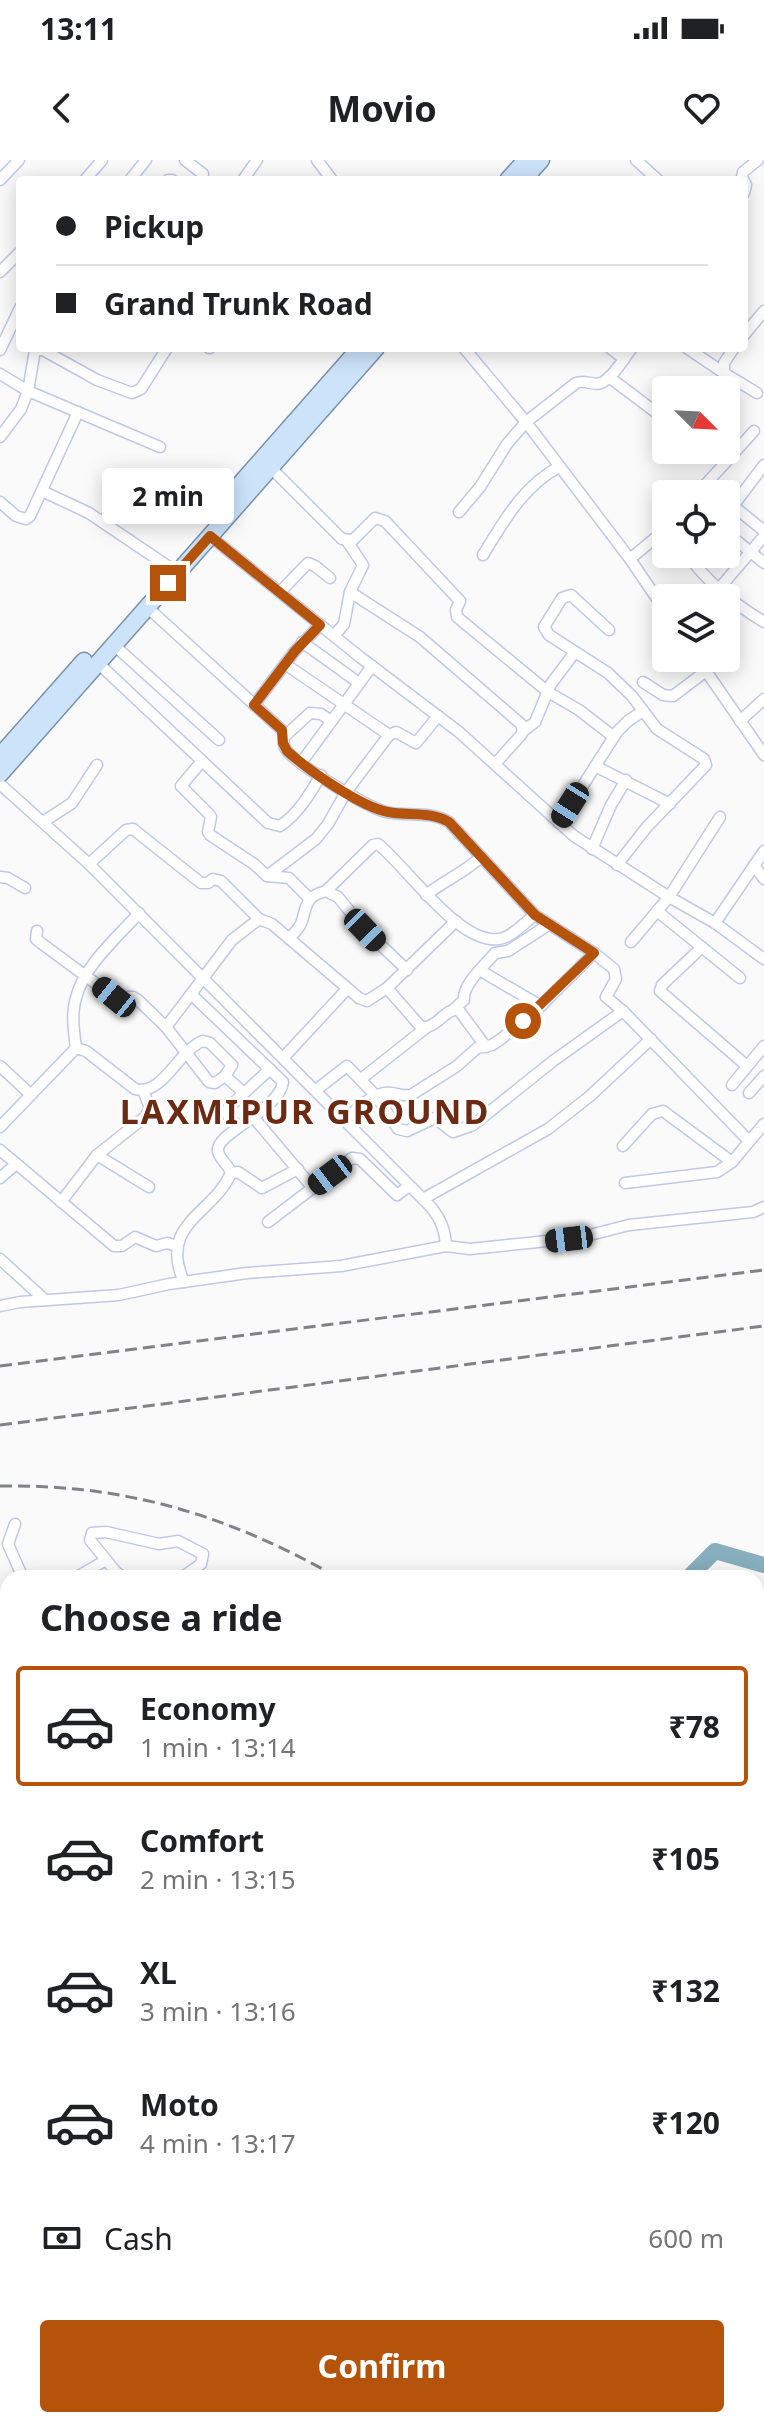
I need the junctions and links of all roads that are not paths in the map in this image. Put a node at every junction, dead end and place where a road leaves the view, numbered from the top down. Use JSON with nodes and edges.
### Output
{"nodes":[{"id":1,"x":2,"y":160,"type":"edge"},
{"id":2,"x":102,"y":160,"type":"edge"},
{"id":3,"x":146,"y":160,"type":"edge"},
{"id":4,"x":185,"y":160,"type":"edge"},
{"id":5,"x":526,"y":160,"type":"edge"},
{"id":6,"x":541,"y":160,"type":"edge"},
{"id":7,"x":636,"y":160,"type":"edge"},
{"id":8,"x":758,"y":160,"type":"edge"},
{"id":9,"x":15,"y":164,"type":"edge"},
{"id":10,"x":203,"y":174,"type":"dead end"},
{"id":11,"x":88,"y":176,"type":"edge"},
{"id":12,"x":133,"y":176,"type":"edge"},
{"id":13,"x":512,"y":176,"type":"edge"},
{"id":14,"x":527,"y":176,"type":"edge"},
{"id":15,"x":654,"y":176,"type":"edge"},
{"id":16,"x":744,"y":176,"type":"edge"},
{"id":17,"x":0,"y":180,"type":"edge"},
{"id":18,"x":764,"y":311,"type":"edge"},
{"id":19,"x":16,"y":316,"type":"edge"},
{"id":20,"x":748,"y":330,"type":"edge"},
{"id":21,"x":0,"y":350,"type":"edge"},
{"id":22,"x":34,"y":352,"type":"edge"},
{"id":23,"x":44,"y":352,"type":"edge"},
{"id":24,"x":164,"y":352,"type":"edge"},
{"id":25,"x":357,"y":352,"type":"edge"},
{"id":26,"x":372,"y":352,"type":"edge"},
{"id":27,"x":467,"y":352,"type":"edge"},
{"id":28,"x":615,"y":352,"type":"edge"},
{"id":29,"x":629,"y":352,"type":"edge"},
{"id":30,"x":693,"y":352,"type":"edge"},
{"id":31,"x":731,"y":352,"type":"edge"},
{"id":32,"x":624,"y":359,"type":"junction"},
{"id":33,"x":724,"y":373,"type":"junction"},
{"id":34,"x":0,"y":374,"type":"edge"},
{"id":35,"x":609,"y":377,"type":"junction"},
{"id":36,"x":28,"y":391,"type":"junction"},
{"id":37,"x":757,"y":393,"type":"dead end"},
{"id":38,"x":652,"y":409,"type":"edge"},
{"id":39,"x":78,"y":412,"type":"junction"},
{"id":40,"x":526,"y":422,"type":"junction"},
{"id":41,"x":754,"y":431,"type":"dead end"},
{"id":42,"x":0,"y":437,"type":"edge"},
{"id":43,"x":160,"y":447,"type":"dead end"},
{"id":44,"x":764,"y":465,"type":"edge"},
{"id":45,"x":270,"y":467,"type":"junction"},
{"id":46,"x":559,"y":467,"type":"junction"},
{"id":47,"x":710,"y":480,"type":"edge"},
{"id":48,"x":42,"y":491,"type":"junction"},
{"id":49,"x":740,"y":491,"type":"edge"},
{"id":50,"x":0,"y":502,"type":"edge"},
{"id":51,"x":459,"y":512,"type":"dead end"},
{"id":52,"x":740,"y":512,"type":"edge"},
{"id":53,"x":764,"y":533,"type":"edge"},
{"id":54,"x":210,"y":536,"type":"junction"},
{"id":55,"x":347,"y":541,"type":"junction"},
{"id":56,"x":652,"y":541,"type":"edge"},
{"id":57,"x":740,"y":544,"type":"edge"},
{"id":58,"x":749,"y":552,"type":"junction"},
{"id":59,"x":483,"y":555,"type":"dead end"},
{"id":60,"x":630,"y":559,"type":"junction"},
{"id":61,"x":764,"y":563,"type":"edge"},
{"id":62,"x":169,"y":567,"type":"junction"},
{"id":63,"x":699,"y":568,"type":"edge"},
{"id":64,"x":330,"y":578,"type":"dead end"},
{"id":65,"x":713,"y":584,"type":"edge"},
{"id":66,"x":723,"y":584,"type":"edge"},
{"id":67,"x":652,"y":591,"type":"edge"},
{"id":68,"x":280,"y":592,"type":"junction"},
{"id":69,"x":350,"y":592,"type":"junction"},
{"id":70,"x":740,"y":605,"type":"edge"},
{"id":71,"x":147,"y":607,"type":"junction"},
{"id":72,"x":764,"y":622,"type":"edge"},
{"id":73,"x":320,"y":625,"type":"junction"},
{"id":74,"x":609,"y":630,"type":"dead end"},
{"id":75,"x":334,"y":636,"type":"junction"},
{"id":76,"x":302,"y":642,"type":"junction"},
{"id":77,"x":114,"y":645,"type":"junction"},
{"id":78,"x":575,"y":652,"type":"junction"},
{"id":79,"x":98,"y":663,"type":"junction"},
{"id":80,"x":285,"y":664,"type":"junction"},
{"id":81,"x":372,"y":666,"type":"junction"},
{"id":82,"x":705,"y":672,"type":"edge"},
{"id":83,"x":707,"y":672,"type":"edge"},
{"id":84,"x":643,"y":682,"type":"dead end"},
{"id":85,"x":359,"y":683,"type":"junction"},
{"id":86,"x":548,"y":692,"type":"junction"},
{"id":87,"x":764,"y":699,"type":"edge"},
{"id":88,"x":345,"y":703,"type":"junction"},
{"id":89,"x":254,"y":705,"type":"junction"},
{"id":90,"x":643,"y":711,"type":"junction"},
{"id":91,"x":438,"y":716,"type":"junction"},
{"id":92,"x":331,"y":721,"type":"junction"},
{"id":93,"x":740,"y":721,"type":"junction"},
{"id":94,"x":764,"y":730,"type":"edge"},
{"id":95,"x":523,"y":731,"type":"junction"},
{"id":96,"x":389,"y":735,"type":"junction"},
{"id":97,"x":285,"y":736,"type":"junction"},
{"id":98,"x":614,"y":737,"type":"junction"},
{"id":99,"x":753,"y":739,"type":"junction"},
{"id":100,"x":219,"y":740,"type":"dead end"},
{"id":101,"x":764,"y":755,"type":"edge"},
{"id":102,"x":0,"y":756,"type":"edge"},
{"id":103,"x":202,"y":761,"type":"junction"},
{"id":104,"x":301,"y":763,"type":"junction"},
{"id":105,"x":495,"y":764,"type":"junction"},
{"id":106,"x":97,"y":765,"type":"dead end"},
{"id":107,"x":595,"y":766,"type":"junction"},
{"id":108,"x":0,"y":774,"type":"edge"},
{"id":109,"x":321,"y":775,"type":"junction"},
{"id":110,"x":626,"y":780,"type":"junction"},
{"id":111,"x":0,"y":784,"type":"edge"},
{"id":112,"x":346,"y":792,"type":"junction"},
{"id":113,"x":670,"y":804,"type":"junction"},
{"id":114,"x":720,"y":817,"type":"dead end"},
{"id":115,"x":43,"y":822,"type":"junction"},
{"id":116,"x":559,"y":823,"type":"junction"},
{"id":117,"x":592,"y":849,"type":"junction"},
{"id":118,"x":764,"y":851,"type":"edge"},
{"id":119,"x":481,"y":857,"type":"junction"},
{"id":120,"x":89,"y":864,"type":"junction"},
{"id":121,"x":617,"y":865,"type":"junction"},
{"id":122,"x":754,"y":865,"type":"junction"},
{"id":123,"x":267,"y":876,"type":"junction"},
{"id":124,"x":0,"y":877,"type":"edge"},
{"id":125,"x":764,"y":879,"type":"edge"},
{"id":126,"x":25,"y":888,"type":"dead end"},
{"id":127,"x":326,"y":891,"type":"junction"},
{"id":128,"x":426,"y":895,"type":"junction"},
{"id":129,"x":669,"y":897,"type":"junction"},
{"id":130,"x":310,"y":899,"type":"junction"},
{"id":131,"x":657,"y":911,"type":"junction"},
{"id":132,"x":139,"y":913,"type":"junction"},
{"id":133,"x":535,"y":915,"type":"junction"},
{"id":134,"x":259,"y":919,"type":"junction"},
{"id":135,"x":456,"y":921,"type":"junction"},
{"id":136,"x":715,"y":923,"type":"junction"},
{"id":137,"x":548,"y":925,"type":"junction"},
{"id":138,"x":37,"y":931,"type":"dead end"},
{"id":139,"x":289,"y":939,"type":"junction"},
{"id":140,"x":631,"y":942,"type":"dead end"},
{"id":141,"x":702,"y":947,"type":"junction"},
{"id":142,"x":594,"y":953,"type":"junction"},
{"id":143,"x":764,"y":959,"type":"edge"},
{"id":144,"x":407,"y":970,"type":"junction"},
{"id":145,"x":481,"y":971,"type":"junction"},
{"id":146,"x":87,"y":975,"type":"junction"},
{"id":147,"x":740,"y":978,"type":"dead end"},
{"id":148,"x":197,"y":987,"type":"junction"},
{"id":149,"x":387,"y":988,"type":"junction"},
{"id":150,"x":347,"y":989,"type":"junction"},
{"id":151,"x":541,"y":1006,"type":"junction"},
{"id":152,"x":455,"y":1008,"type":"junction"},
{"id":153,"x":623,"y":1011,"type":"junction"},
{"id":154,"x":166,"y":1027,"type":"junction"},
{"id":155,"x":427,"y":1027,"type":"junction"},
{"id":156,"x":651,"y":1039,"type":"junction"},
{"id":157,"x":764,"y":1046,"type":"edge"},
{"id":158,"x":486,"y":1047,"type":"junction"},
{"id":159,"x":76,"y":1048,"type":"junction"},
{"id":160,"x":185,"y":1053,"type":"junction"},
{"id":161,"x":284,"y":1057,"type":"junction"},
{"id":162,"x":0,"y":1066,"type":"edge"},
{"id":163,"x":747,"y":1066,"type":"junction"},
{"id":164,"x":270,"y":1069,"type":"junction"},
{"id":165,"x":225,"y":1076,"type":"junction"},
{"id":166,"x":764,"y":1076,"type":"edge"},
{"id":167,"x":361,"y":1079,"type":"junction"},
{"id":168,"x":732,"y":1085,"type":"dead end"},
{"id":169,"x":143,"y":1090,"type":"junction"},
{"id":170,"x":316,"y":1090,"type":"junction"},
{"id":171,"x":244,"y":1093,"type":"junction"},
{"id":172,"x":749,"y":1093,"type":"dead end"},
{"id":173,"x":30,"y":1094,"type":"junction"},
{"id":174,"x":376,"y":1096,"type":"junction"},
{"id":175,"x":254,"y":1118,"type":"junction"},
{"id":176,"x":345,"y":1120,"type":"junction"},
{"id":177,"x":764,"y":1124,"type":"edge"},
{"id":178,"x":0,"y":1127,"type":"edge"},
{"id":179,"x":238,"y":1127,"type":"junction"},
{"id":180,"x":749,"y":1141,"type":"junction"},
{"id":181,"x":623,"y":1146,"type":"dead end"},
{"id":182,"x":0,"y":1150,"type":"edge"},
{"id":183,"x":97,"y":1155,"type":"junction"},
{"id":184,"x":732,"y":1162,"type":"junction"},
{"id":185,"x":15,"y":1165,"type":"junction"},
{"id":186,"x":298,"y":1169,"type":"junction"},
{"id":187,"x":231,"y":1173,"type":"junction"},
{"id":188,"x":0,"y":1178,"type":"edge"},
{"id":189,"x":625,"y":1183,"type":"dead end"},
{"id":190,"x":409,"y":1186,"type":"junction"},
{"id":191,"x":149,"y":1187,"type":"dead end"},
{"id":192,"x":313,"y":1188,"type":"junction"},
{"id":193,"x":423,"y":1199,"type":"junction"},
{"id":194,"x":61,"y":1202,"type":"junction"},
{"id":195,"x":764,"y":1207,"type":"edge"},
{"id":196,"x":268,"y":1222,"type":"dead end"},
{"id":197,"x":177,"y":1246,"type":"junction"},
{"id":198,"x":446,"y":1246,"type":"junction"},
{"id":199,"x":0,"y":1259,"type":"edge"},
{"id":200,"x":184,"y":1282,"type":"junction"},
{"id":201,"x":45,"y":1300,"type":"junction"},
{"id":202,"x":0,"y":1306,"type":"edge"},
{"id":203,"x":15,"y":1524,"type":"dead end"},
{"id":204,"x":106,"y":1560,"type":"junction"},
{"id":205,"x":19,"y":1570,"type":"edge"},
{"id":206,"x":89,"y":1570,"type":"edge"},
{"id":207,"x":116,"y":1570,"type":"edge"},
{"id":208,"x":194,"y":1570,"type":"edge"}],
"edges":[{"from":1,"to":9,"type":"street"},
{"from":2,"to":11,"type":"street"},
{"from":3,"to":12,"type":"street"},
{"from":4,"to":10,"type":"street"},
{"from":5,"to":13,"type":"main road"},
{"from":6,"to":14,"type":"main road"},
{"from":7,"to":15,"type":"street"},
{"from":8,"to":16,"type":"street"},
{"from":9,"to":17,"type":"street"},
{"from":18,"to":20,"type":"street"},
{"from":19,"to":21,"type":"street"},
{"from":22,"to":36,"type":"street"},
{"from":23,"to":24,"type":"street"},
{"from":25,"to":62,"type":"main road"},
{"from":26,"to":45,"type":"main road"},
{"from":27,"to":40,"type":"street"},
{"from":28,"to":32,"type":"street"},
{"from":29,"to":32,"type":"street"},
{"from":30,"to":33,"type":"street"},
{"from":31,"to":33,"type":"street"},
{"from":32,"to":35,"type":"street"},
{"from":33,"to":37,"type":"street"},
{"from":34,"to":36,"type":"street"},
{"from":35,"to":38,"type":"street"},
{"from":35,"to":40,"type":"street"},
{"from":36,"to":39,"type":"street"},
{"from":36,"to":42,"type":"street"},
{"from":39,"to":43,"type":"street"},
{"from":39,"to":48,"type":"street"},
{"from":40,"to":46,"type":"street"},
{"from":40,"to":51,"type":"street"},
{"from":41,"to":47,"type":"street"},
{"from":44,"to":49,"type":"street"},
{"from":45,"to":54,"type":"main road"},
{"from":45,"to":55,"type":"street"},
{"from":46,"to":59,"type":"street"},
{"from":46,"to":60,"type":"street"},
{"from":48,"to":50,"type":"street"},
{"from":48,"to":62,"type":"street"},
{"from":52,"to":53,"type":"street"},
{"from":53,"to":58,"type":"street"},
{"from":54,"to":68,"type":"street"},
{"from":54,"to":71,"type":"main road"},
{"from":55,"to":69,"type":"street"},
{"from":55,"to":86,"type":"street"},
{"from":56,"to":60,"type":"street"},
{"from":57,"to":58,"type":"street"},
{"from":58,"to":61,"type":"street"},
{"from":58,"to":66,"type":"street"},
{"from":60,"to":67,"type":"street"},
{"from":62,"to":102,"type":"main road"},
{"from":63,"to":65,"type":"street"},
{"from":64,"to":68,"type":"street"},
{"from":68,"to":73,"type":"street"},
{"from":69,"to":75,"type":"street"},
{"from":69,"to":95,"type":"street"},
{"from":70,"to":72,"type":"street"},
{"from":71,"to":77,"type":"main road"},
{"from":71,"to":89,"type":"street"},
{"from":73,"to":75,"type":"street"},
{"from":73,"to":76,"type":"street"},
{"from":74,"to":78,"type":"street"},
{"from":75,"to":81,"type":"street"},
{"from":76,"to":80,"type":"street"},
{"from":76,"to":85,"type":"street"},
{"from":77,"to":79,"type":"main road"},
{"from":77,"to":100,"type":"street"},
{"from":78,"to":86,"type":"street"},
{"from":78,"to":90,"type":"street"},
{"from":79,"to":103,"type":"street"},
{"from":79,"to":108,"type":"main road"},
{"from":80,"to":88,"type":"street"},
{"from":80,"to":89,"type":"street"},
{"from":81,"to":85,"type":"street"},
{"from":81,"to":91,"type":"street"},
{"from":82,"to":84,"type":"street"},
{"from":83,"to":93,"type":"street"},
{"from":85,"to":88,"type":"street"},
{"from":86,"to":95,"type":"street"},
{"from":86,"to":98,"type":"street"},
{"from":87,"to":93,"type":"street"},
{"from":88,"to":92,"type":"street"},
{"from":88,"to":96,"type":"street"},
{"from":89,"to":97,"type":"street"},
{"from":90,"to":98,"type":"street"},
{"from":90,"to":113,"type":"street"},
{"from":91,"to":96,"type":"street"},
{"from":91,"to":105,"type":"street"},
{"from":92,"to":97,"type":"street"},
{"from":92,"to":104,"type":"street"},
{"from":93,"to":99,"type":"street"},
{"from":94,"to":99,"type":"street"},
{"from":95,"to":105,"type":"street"},
{"from":96,"to":112,"type":"street"},
{"from":97,"to":104,"type":"street"},
{"from":98,"to":107,"type":"street"},
{"from":99,"to":101,"type":"street"},
{"from":103,"to":109,"type":"street"},
{"from":103,"to":123,"type":"street"},
{"from":104,"to":109,"type":"street"},
{"from":105,"to":116,"type":"street"},
{"from":106,"to":115,"type":"street"},
{"from":107,"to":110,"type":"street"},
{"from":107,"to":116,"type":"street"},
{"from":109,"to":112,"type":"street"},
{"from":110,"to":113,"type":"street"},
{"from":110,"to":117,"type":"street"},
{"from":111,"to":115,"type":"street"},
{"from":112,"to":119,"type":"street"},
{"from":112,"to":123,"type":"street"},
{"from":113,"to":121,"type":"street"},
{"from":114,"to":129,"type":"street"},
{"from":115,"to":120,"type":"street"},
{"from":116,"to":117,"type":"street"},
{"from":117,"to":121,"type":"street"},
{"from":118,"to":122,"type":"street"},
{"from":119,"to":128,"type":"street"},
{"from":119,"to":133,"type":"street"},
{"from":120,"to":132,"type":"street"},
{"from":120,"to":134,"type":"street"},
{"from":121,"to":129,"type":"street"},
{"from":122,"to":125,"type":"street"},
{"from":122,"to":136,"type":"street"},
{"from":123,"to":130,"type":"street"},
{"from":124,"to":126,"type":"street"},
{"from":127,"to":128,"type":"street"},
{"from":127,"to":130,"type":"street"},
{"from":127,"to":144,"type":"street"},
{"from":128,"to":135,"type":"street"},
{"from":129,"to":131,"type":"street"},
{"from":129,"to":136,"type":"street"},
{"from":130,"to":139,"type":"street"},
{"from":131,"to":140,"type":"street"},
{"from":131,"to":141,"type":"street"},
{"from":132,"to":146,"type":"street"},
{"from":132,"to":148,"type":"street"},
{"from":133,"to":135,"type":"street"},
{"from":133,"to":137,"type":"street"},
{"from":134,"to":139,"type":"street"},
{"from":134,"to":148,"type":"street"},
{"from":135,"to":144,"type":"street"},
{"from":136,"to":143,"type":"street"},
{"from":137,"to":142,"type":"street"},
{"from":137,"to":145,"type":"street"},
{"from":138,"to":146,"type":"street"},
{"from":139,"to":150,"type":"street"},
{"from":141,"to":147,"type":"street"},
{"from":141,"to":163,"type":"street"},
{"from":142,"to":151,"type":"street"},
{"from":142,"to":153,"type":"street"},
{"from":144,"to":149,"type":"street"},
{"from":145,"to":151,"type":"street"},
{"from":145,"to":152,"type":"street"},
{"from":146,"to":154,"type":"street"},
{"from":146,"to":159,"type":"street"},
{"from":148,"to":154,"type":"street"},
{"from":148,"to":161,"type":"street"},
{"from":148,"to":164,"type":"street"},
{"from":149,"to":150,"type":"street"},
{"from":149,"to":155,"type":"street"},
{"from":150,"to":161,"type":"street"},
{"from":151,"to":158,"type":"street"},
{"from":152,"to":155,"type":"street"},
{"from":152,"to":158,"type":"street"},
{"from":153,"to":156,"type":"street"},
{"from":153,"to":174,"type":"street"},
{"from":154,"to":160,"type":"street"},
{"from":155,"to":167,"type":"street"},
{"from":156,"to":180,"type":"street"},
{"from":156,"to":193,"type":"street"},
{"from":157,"to":163,"type":"street"},
{"from":158,"to":174,"type":"street"},
{"from":159,"to":169,"type":"street"},
{"from":159,"to":173,"type":"street"},
{"from":160,"to":165,"type":"street"},
{"from":160,"to":165,"type":"street"},
{"from":160,"to":169,"type":"street"},
{"from":161,"to":170,"type":"street"},
{"from":162,"to":173,"type":"street"},
{"from":163,"to":168,"type":"street"},
{"from":164,"to":171,"type":"street"},
{"from":164,"to":175,"type":"street"},
{"from":165,"to":171,"type":"street"},
{"from":166,"to":172,"type":"street"},
{"from":167,"to":170,"type":"street"},
{"from":167,"to":174,"type":"street"},
{"from":169,"to":183,"type":"street"},
{"from":170,"to":176,"type":"street"},
{"from":171,"to":179,"type":"street"},
{"from":173,"to":178,"type":"street"},
{"from":174,"to":176,"type":"street"},
{"from":175,"to":179,"type":"street"},
{"from":175,"to":186,"type":"street"},
{"from":176,"to":190,"type":"street"},
{"from":177,"to":180,"type":"street"},
{"from":179,"to":187,"type":"street"},
{"from":180,"to":184,"type":"street"},
{"from":181,"to":184,"type":"street"},
{"from":182,"to":185,"type":"street"},
{"from":183,"to":191,"type":"street"},
{"from":183,"to":194,"type":"street"},
{"from":184,"to":189,"type":"street"},
{"from":185,"to":188,"type":"street"},
{"from":185,"to":194,"type":"street"},
{"from":186,"to":187,"type":"street"},
{"from":186,"to":192,"type":"street"},
{"from":187,"to":197,"type":"street"},
{"from":190,"to":192,"type":"street"},
{"from":190,"to":193,"type":"street"},
{"from":192,"to":196,"type":"street"},
{"from":193,"to":198,"type":"street"},
{"from":194,"to":197,"type":"street"},
{"from":195,"to":198,"type":"street"},
{"from":197,"to":200,"type":"street"},
{"from":198,"to":200,"type":"street"},
{"from":199,"to":201,"type":"street"},
{"from":200,"to":201,"type":"street"},
{"from":201,"to":202,"type":"street"},
{"from":203,"to":205,"type":"street"},
{"from":204,"to":206,"type":"street"},
{"from":204,"to":207,"type":"street"},
{"from":204,"to":208,"type":"street"}]}
